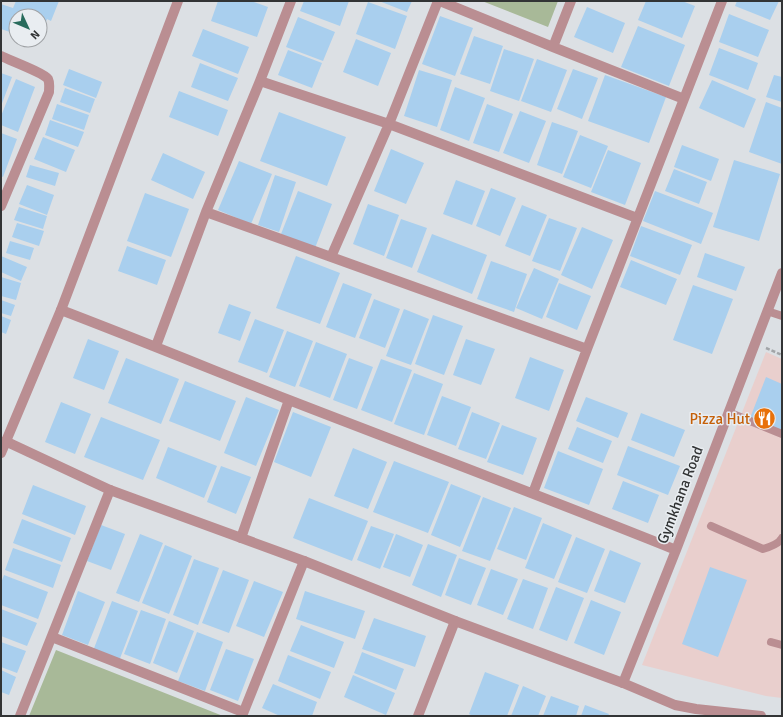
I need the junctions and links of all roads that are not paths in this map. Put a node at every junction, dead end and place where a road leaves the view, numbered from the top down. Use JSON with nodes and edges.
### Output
{"nodes":[{"id":1,"x":178,"y":1,"type":"edge"},
{"id":2,"x":291,"y":1,"type":"edge"},
{"id":3,"x":439,"y":1,"type":"edge"},
{"id":4,"x":571,"y":1,"type":"edge"},
{"id":5,"x":722,"y":1,"type":"edge"},
{"id":6,"x":553,"y":47,"type":"junction"},
{"id":7,"x":1,"y":56,"type":"edge"},
{"id":8,"x":260,"y":81,"type":"junction"},
{"id":9,"x":684,"y":99,"type":"junction"},
{"id":10,"x":389,"y":124,"type":"junction"},
{"id":11,"x":3,"y":192,"type":"edge"},
{"id":12,"x":1,"y":206,"type":"edge"},
{"id":13,"x":206,"y":212,"type":"junction"},
{"id":14,"x":637,"y":218,"type":"junction"},
{"id":15,"x":331,"y":257,"type":"junction"},
{"id":16,"x":782,"y":272,"type":"edge"},
{"id":17,"x":61,"y":310,"type":"junction"},
{"id":18,"x":767,"y":310,"type":"junction"},
{"id":19,"x":782,"y":316,"type":"edge"},
{"id":20,"x":156,"y":346,"type":"junction"},
{"id":21,"x":587,"y":349,"type":"junction"},
{"id":22,"x":289,"y":400,"type":"junction"},
{"id":23,"x":728,"y":412,"type":"junction"},
{"id":24,"x":782,"y":434,"type":"edge"},
{"id":25,"x":3,"y":440,"type":"edge"},
{"id":26,"x":1,"y":453,"type":"edge"},
{"id":27,"x":110,"y":490,"type":"junction"},
{"id":28,"x":533,"y":493,"type":"junction"},
{"id":29,"x":711,"y":526,"type":"dead end"},
{"id":30,"x":241,"y":538,"type":"junction"},
{"id":31,"x":782,"y":538,"type":"edge"},
{"id":32,"x":676,"y":550,"type":"junction"},
{"id":33,"x":304,"y":561,"type":"junction"},
{"id":34,"x":455,"y":621,"type":"junction"},
{"id":35,"x":52,"y":637,"type":"junction"},
{"id":36,"x":771,"y":642,"type":"dead end"},
{"id":37,"x":782,"y":645,"type":"edge"},
{"id":38,"x":623,"y":683,"type":"junction"},
{"id":39,"x":243,"y":714,"type":"edge"},
{"id":40,"x":20,"y":716,"type":"edge"},
{"id":41,"x":418,"y":716,"type":"edge"},
{"id":42,"x":761,"y":716,"type":"edge"}],
"edges":[{"from":1,"to":17,"type":"street"},
{"from":2,"to":8,"type":"street"},
{"from":3,"to":6,"type":"street"},
{"from":3,"to":10,"type":"street"},
{"from":4,"to":6,"type":"street"},
{"from":5,"to":9,"type":"street"},
{"from":6,"to":9,"type":"street"},
{"from":7,"to":11,"type":"street"},
{"from":8,"to":10,"type":"street"},
{"from":8,"to":13,"type":"street"},
{"from":9,"to":14,"type":"street"},
{"from":10,"to":14,"type":"street"},
{"from":10,"to":15,"type":"street"},
{"from":11,"to":12,"type":"street"},
{"from":13,"to":15,"type":"street"},
{"from":13,"to":20,"type":"street"},
{"from":14,"to":21,"type":"street"},
{"from":15,"to":21,"type":"street"},
{"from":16,"to":18,"type":"street","name":"Gymkhana Road"},
{"from":17,"to":20,"type":"street"},
{"from":17,"to":25,"type":"street"},
{"from":18,"to":19,"type":"lane"},
{"from":18,"to":23,"type":"street","name":"Gymkhana Road"},
{"from":20,"to":22,"type":"street"},
{"from":21,"to":28,"type":"street"},
{"from":22,"to":28,"type":"street"},
{"from":22,"to":30,"type":"street"},
{"from":23,"to":24,"type":"lane"},
{"from":23,"to":32,"type":"street","name":"Gymkhana Road"},
{"from":25,"to":26,"type":"street"},
{"from":25,"to":27,"type":"street"},
{"from":27,"to":30,"type":"street"},
{"from":27,"to":35,"type":"street"},
{"from":28,"to":32,"type":"street"},
{"from":29,"to":31,"type":"lane"},
{"from":30,"to":33,"type":"street"},
{"from":32,"to":38,"type":"street","name":"Gymkhana Road"},
{"from":33,"to":34,"type":"street"},
{"from":33,"to":39,"type":"street"},
{"from":34,"to":38,"type":"street"},
{"from":34,"to":41,"type":"street"},
{"from":35,"to":39,"type":"street"},
{"from":35,"to":40,"type":"street"},
{"from":36,"to":37,"type":"lane"},
{"from":38,"to":42,"type":"street"}]}
